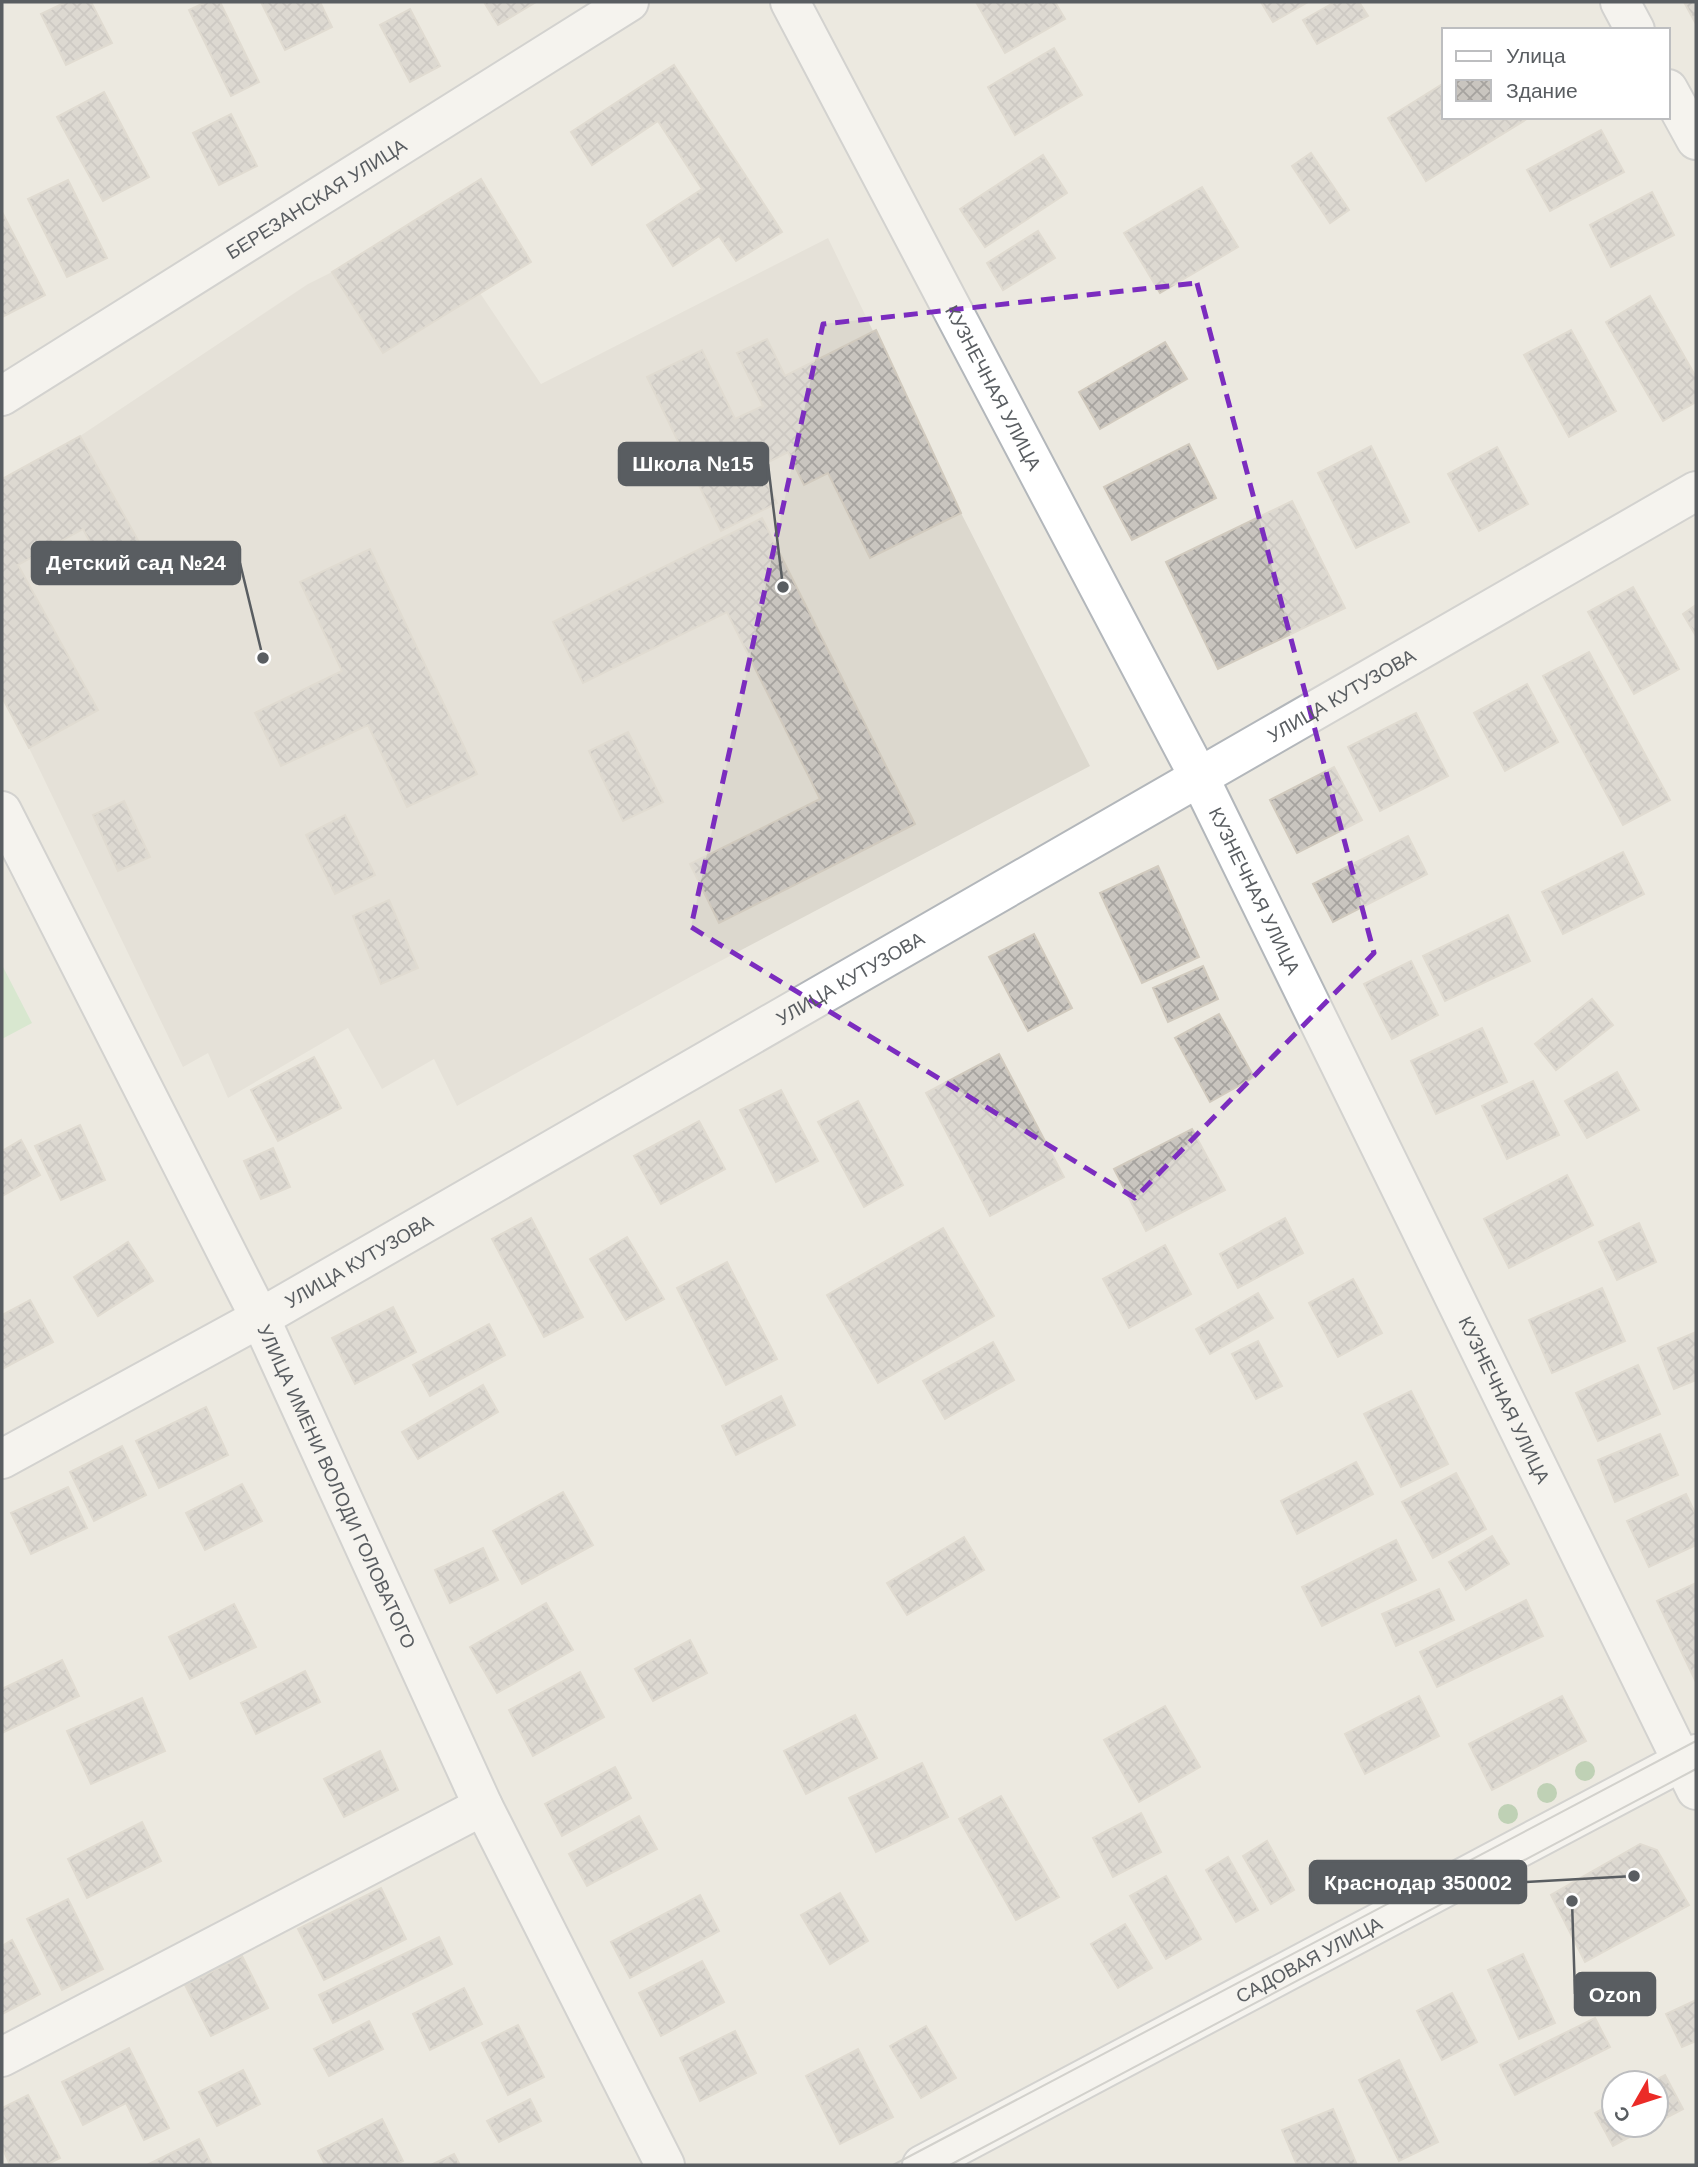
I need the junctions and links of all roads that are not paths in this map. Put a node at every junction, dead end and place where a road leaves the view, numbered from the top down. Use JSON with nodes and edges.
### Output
{"nodes":[{"id":1,"x":629,"y":2,"type":"edge"},
{"id":2,"x":790,"y":2,"type":"edge"},
{"id":3,"x":1620,"y":2,"type":"edge"},
{"id":4,"x":1634,"y":28,"type":"edge"},
{"id":5,"x":1670,"y":93,"type":"edge"},
{"id":6,"x":1696,"y":139,"type":"edge"},
{"id":7,"x":2,"y":396,"type":"edge"},
{"id":8,"x":1696,"y":491,"type":"edge"},
{"id":9,"x":1199,"y":777,"type":"junction"},
{"id":10,"x":2,"y":811,"type":"edge"},
{"id":11,"x":260,"y":1318,"type":"junction"},
{"id":12,"x":2,"y":1460,"type":"edge"},
{"id":13,"x":1692,"y":1769,"type":"edge"},
{"id":14,"x":483,"y":1806,"type":"junction"},
{"id":15,"x":2,"y":2057,"type":"edge"},
{"id":16,"x":666,"y":2165,"type":"edge"},
{"id":17,"x":922,"y":2165,"type":"edge"}],
"edges":[{"from":1,"to":7,"type":"street","name":"БЕРЕЗАНСКАЯ УЛИЦА"},
{"from":2,"to":9,"type":"street","name":"КУЗНЕЧНАЯ УЛИЦА"},
{"from":3,"to":4,"type":"street"},
{"from":5,"to":6,"type":"street"},
{"from":8,"to":9,"type":"street","name":"УЛИЦА КУТУЗОВА"},
{"from":9,"to":11,"type":"street","name":"УЛИЦА КУТУЗОВА"},
{"from":9,"to":13,"type":"street","name":"КУЗНЕЧНАЯ УЛИЦА"},
{"from":10,"to":11,"type":"street","name":"УЛИЦА ИМЕНИ ВОЛОДИ ГОЛОВАТОГО"},
{"from":11,"to":12,"type":"street","name":"УЛИЦА КУТУЗОВА"},
{"from":11,"to":14,"type":"street","name":"УЛИЦА ИМЕНИ ВОЛОДИ ГОЛОВАТОГО"},
{"from":13,"to":17,"type":"street","name":"САДОВАЯ УЛИЦА"},
{"from":14,"to":15,"type":"street"},
{"from":14,"to":16,"type":"street","name":"УЛИЦА ИМЕНИ ВОЛОДИ ГОЛОВАТОГО"}]}
